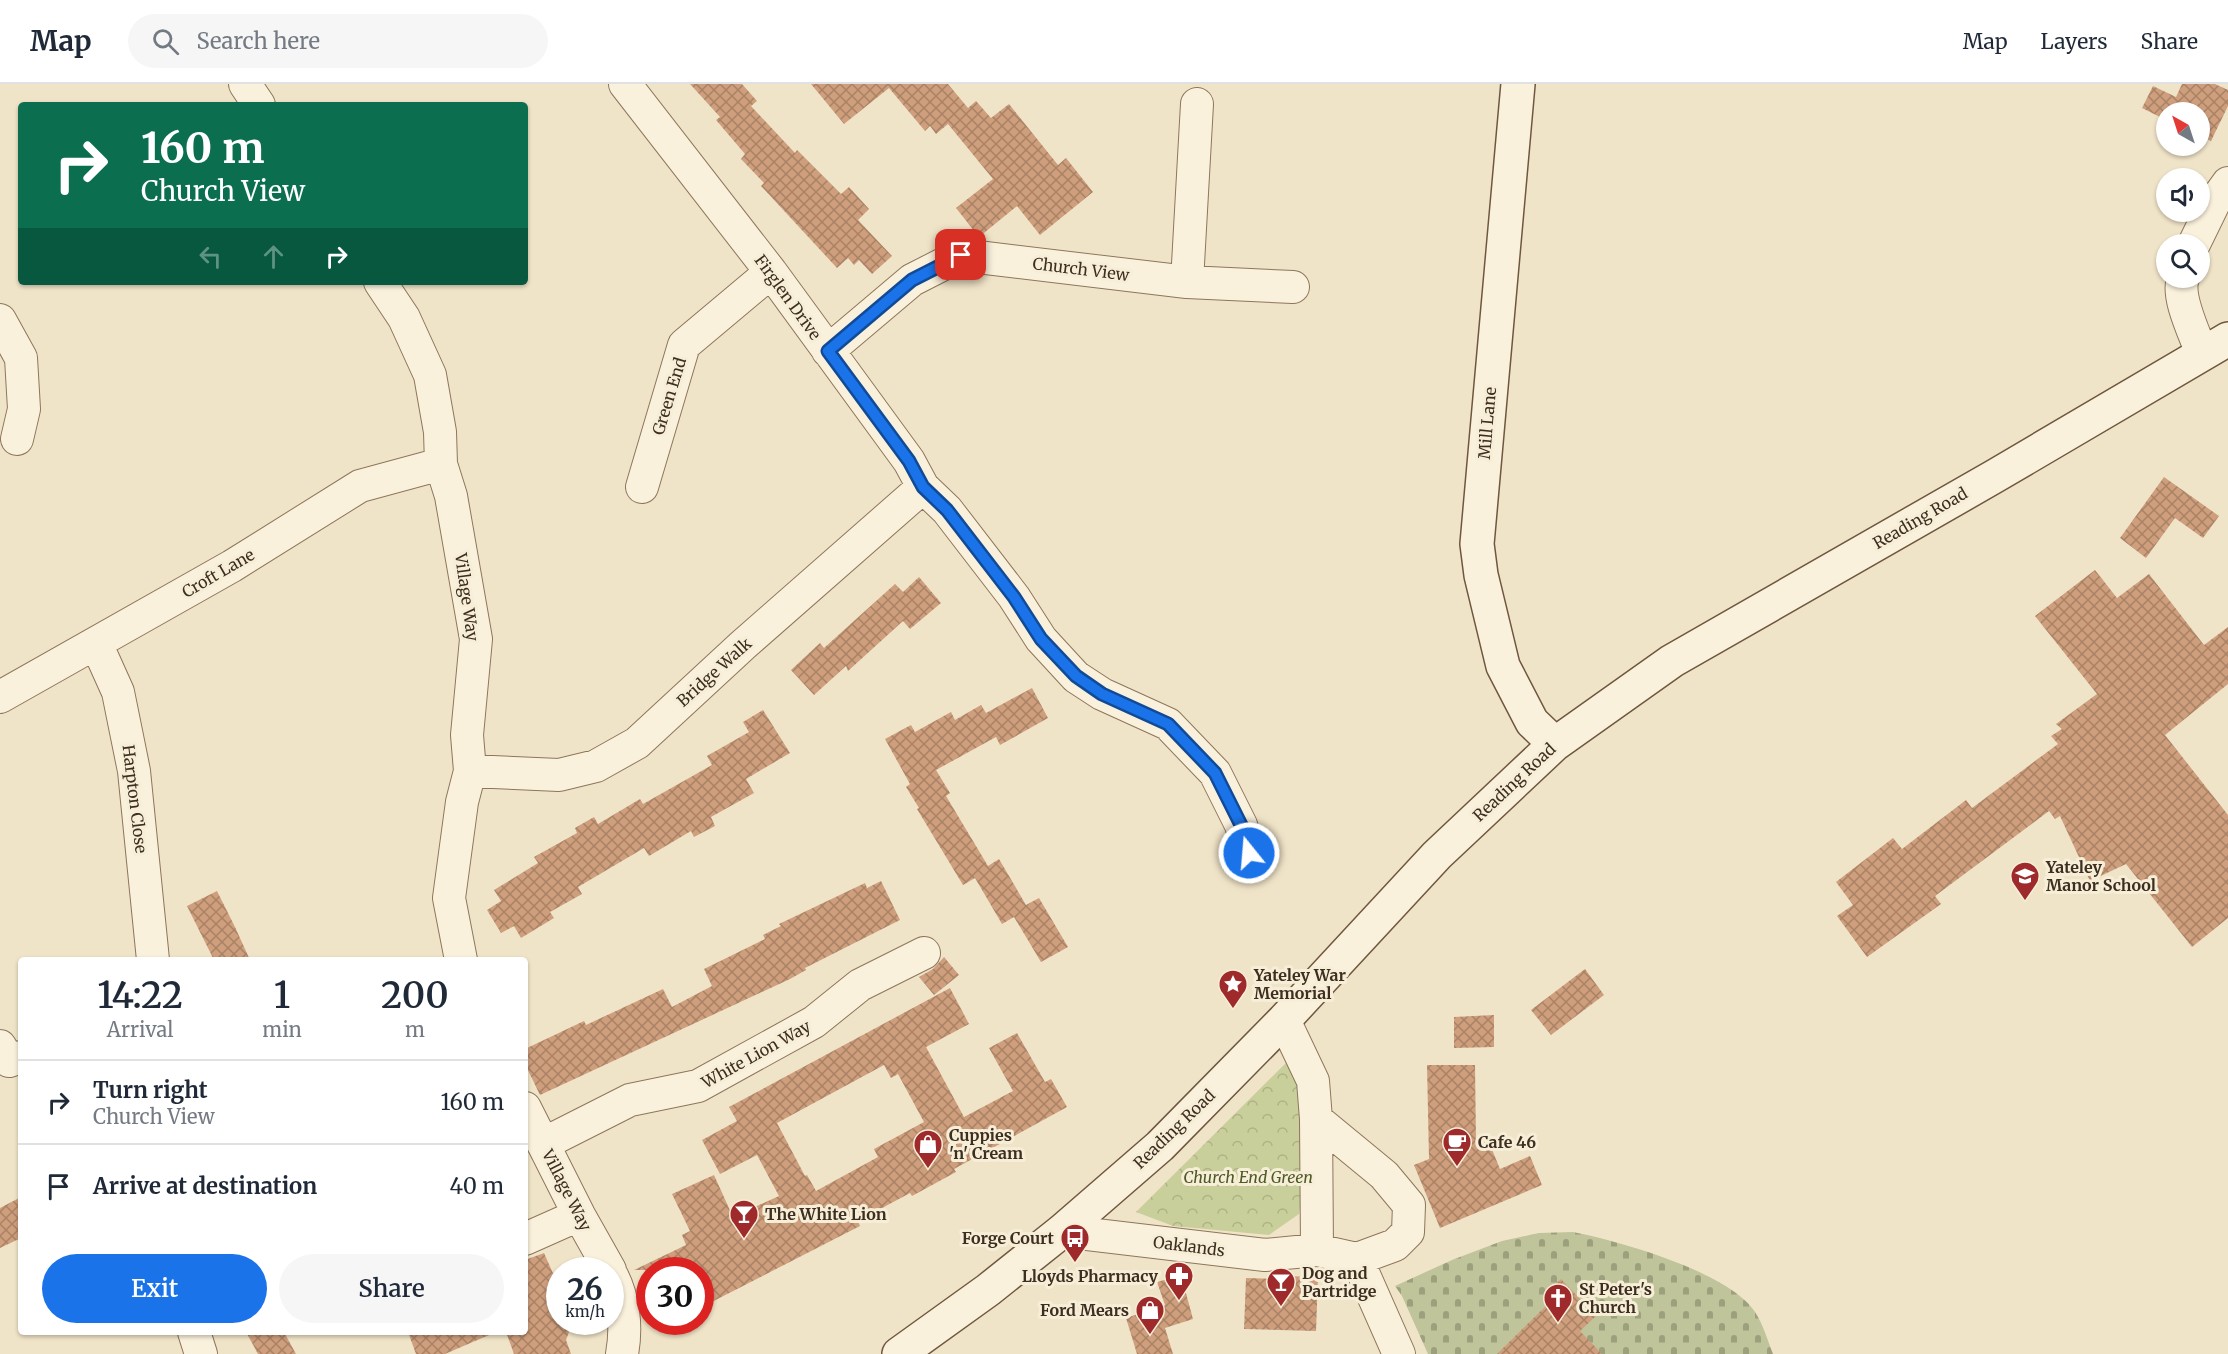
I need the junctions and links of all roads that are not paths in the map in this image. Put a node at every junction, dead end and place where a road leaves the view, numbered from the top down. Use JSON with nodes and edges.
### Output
{"nodes":[{"id":1,"x":245,"y":84,"type":"edge"},
{"id":2,"x":625,"y":84,"type":"edge"},
{"id":3,"x":1518,"y":84,"type":"edge"},
{"id":4,"x":257,"y":102,"type":"edge"},
{"id":5,"x":1197,"y":104,"type":"dead end"},
{"id":6,"x":2228,"y":183,"type":"edge"},
{"id":7,"x":2199,"y":234,"type":"edge"},
{"id":8,"x":771,"y":272,"type":"junction"},
{"id":9,"x":1187,"y":282,"type":"junction"},
{"id":10,"x":382,"y":285,"type":"edge"},
{"id":11,"x":1293,"y":287,"type":"dead end"},
{"id":12,"x":2182,"y":288,"type":"edge"},
{"id":13,"x":0,"y":320,"type":"edge"},
{"id":14,"x":2215,"y":346,"type":"edge"},
{"id":15,"x":828,"y":351,"type":"junction"},
{"id":16,"x":17,"y":439,"type":"dead end"},
{"id":17,"x":441,"y":464,"type":"junction"},
{"id":18,"x":642,"y":487,"type":"dead end"},
{"id":19,"x":923,"y":487,"type":"junction"},
{"id":20,"x":96,"y":643,"type":"junction"},
{"id":21,"x":0,"y":698,"type":"edge"},
{"id":22,"x":1555,"y":744,"type":"junction"},
{"id":23,"x":470,"y":771,"type":"junction"},
{"id":24,"x":1249,"y":853,"type":"dead end"},
{"id":25,"x":924,"y":953,"type":"dead end"},
{"id":26,"x":153,"y":957,"type":"edge"},
{"id":27,"x":460,"y":957,"type":"edge"},
{"id":28,"x":1284,"y":1020,"type":"junction"},
{"id":29,"x":0,"y":1046,"type":"edge"},
{"id":30,"x":18,"y":1058,"type":"edge"},
{"id":31,"x":528,"y":1114,"type":"edge"},
{"id":32,"x":1316,"y":1119,"type":"junction"},
{"id":33,"x":543,"y":1144,"type":"junction"},
{"id":34,"x":579,"y":1215,"type":"junction"},
{"id":35,"x":1062,"y":1231,"type":"junction"},
{"id":36,"x":528,"y":1238,"type":"edge"},
{"id":37,"x":1317,"y":1250,"type":"junction"},
{"id":38,"x":602,"y":1257,"type":"edge"},
{"id":39,"x":1357,"y":1259,"type":"junction"},
{"id":40,"x":624,"y":1321,"type":"edge"},
{"id":41,"x":195,"y":1335,"type":"edge"},
{"id":42,"x":201,"y":1354,"type":"edge"},
{"id":43,"x":622,"y":1354,"type":"edge"},
{"id":44,"x":899,"y":1354,"type":"edge"},
{"id":45,"x":1399,"y":1354,"type":"edge"}],
"edges":[{"from":1,"to":4,"type":"street"},
{"from":2,"to":8,"type":"street","name":"Firglen Drive"},
{"from":3,"to":22,"type":"main road","name":"Mill Lane"},
{"from":5,"to":9,"type":"street"},
{"from":6,"to":7,"type":"street"},
{"from":8,"to":15,"type":"street","name":"Firglen Drive"},
{"from":8,"to":18,"type":"street","name":"Green End"},
{"from":9,"to":11,"type":"street","name":"Church View"},
{"from":9,"to":15,"type":"street","name":"Church View"},
{"from":10,"to":17,"type":"street","name":"Village Way"},
{"from":12,"to":14,"type":"street"},
{"from":13,"to":16,"type":"street"},
{"from":14,"to":22,"type":"main road","name":"Reading Road"},
{"from":15,"to":19,"type":"street","name":"Firglen Drive"},
{"from":17,"to":20,"type":"street","name":"Croft Lane"},
{"from":17,"to":23,"type":"street","name":"Village Way"},
{"from":19,"to":23,"type":"street","name":"Bridge Walk"},
{"from":19,"to":24,"type":"street","name":"Firglen Drive"},
{"from":20,"to":21,"type":"street","name":"Croft Lane"},
{"from":20,"to":26,"type":"street","name":"Harpton Close"},
{"from":22,"to":28,"type":"main road","name":"Reading Road"},
{"from":23,"to":27,"type":"street","name":"Village Way"},
{"from":25,"to":33,"type":"street","name":"White Lion Way"},
{"from":28,"to":32,"type":"street"},
{"from":28,"to":35,"type":"main road","name":"Reading Road"},
{"from":29,"to":30,"type":"street"},
{"from":31,"to":33,"type":"street","name":"Village Way"},
{"from":32,"to":37,"type":"street"},
{"from":32,"to":39,"type":"street"},
{"from":33,"to":34,"type":"street","name":"Village Way"},
{"from":34,"to":36,"type":"street"},
{"from":34,"to":38,"type":"street","name":"Village Way"},
{"from":35,"to":37,"type":"street","name":"Oaklands"},
{"from":35,"to":44,"type":"main road","name":"Reading Road"},
{"from":37,"to":39,"type":"street","name":"Oaklands"},
{"from":39,"to":45,"type":"street"},
{"from":40,"to":43,"type":"street","name":"Village Way"},
{"from":41,"to":42,"type":"street"}]}
